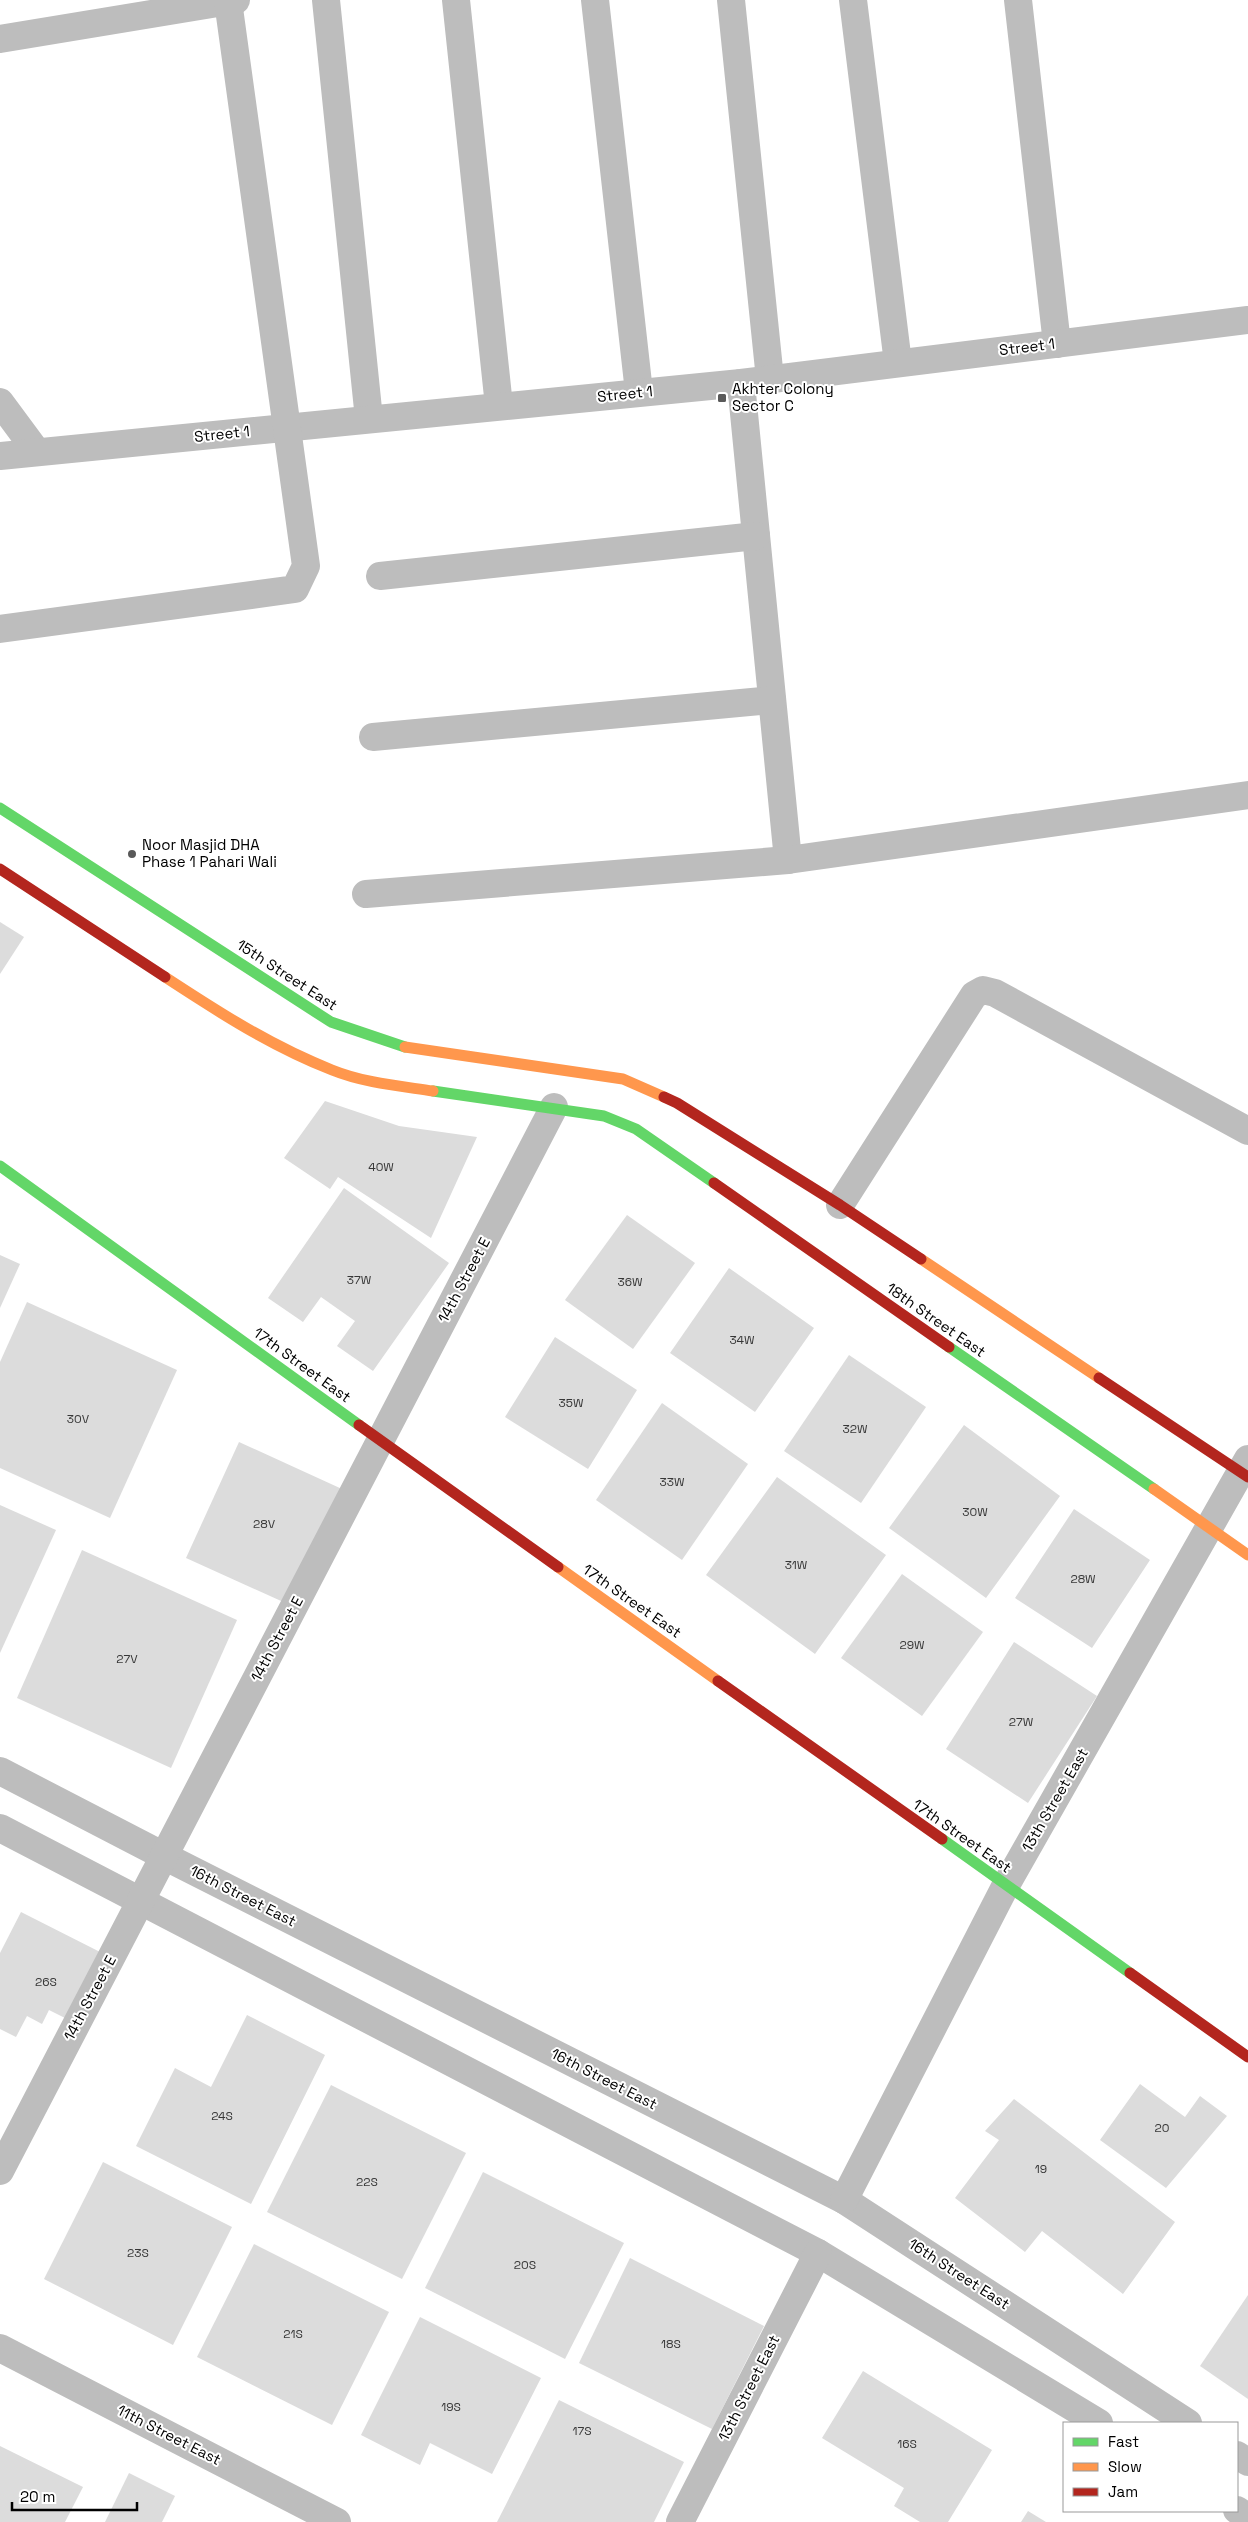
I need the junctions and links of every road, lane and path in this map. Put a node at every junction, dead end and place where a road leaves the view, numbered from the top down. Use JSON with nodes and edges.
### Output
{"nodes":[{"id":1,"x":326,"y":0,"type":"edge"},
{"id":2,"x":456,"y":0,"type":"edge"},
{"id":3,"x":595,"y":0,"type":"edge"},
{"id":4,"x":731,"y":0,"type":"edge"},
{"id":5,"x":853,"y":0,"type":"edge"},
{"id":6,"x":1018,"y":0,"type":"edge"},
{"id":7,"x":232,"y":1,"type":"edge"},
{"id":8,"x":0,"y":39,"type":"edge"},
{"id":9,"x":1248,"y":320,"type":"edge"},
{"id":10,"x":1057,"y":344,"type":"junction"},
{"id":11,"x":898,"y":363,"type":"junction"},
{"id":12,"x":770,"y":379,"type":"junction"},
{"id":13,"x":741,"y":382,"type":"junction"},
{"id":14,"x":639,"y":392,"type":"junction"},
{"id":15,"x":0,"y":402,"type":"edge"},
{"id":16,"x":499,"y":406,"type":"junction"},
{"id":17,"x":369,"y":419,"type":"junction"},
{"id":18,"x":288,"y":427,"type":"junction"},
{"id":19,"x":37,"y":452,"type":"junction"},
{"id":20,"x":0,"y":456,"type":"edge"},
{"id":21,"x":756,"y":536,"type":"junction"},
{"id":22,"x":380,"y":576,"type":"dead end"},
{"id":23,"x":0,"y":629,"type":"edge"},
{"id":24,"x":772,"y":700,"type":"junction"},
{"id":25,"x":373,"y":737,"type":"dead end"},
{"id":26,"x":1248,"y":795,"type":"edge"},
{"id":27,"x":0,"y":808,"type":"edge"},
{"id":28,"x":788,"y":860,"type":"junction"},
{"id":29,"x":0,"y":869,"type":"edge"},
{"id":30,"x":366,"y":894,"type":"dead end"},
{"id":31,"x":554,"y":1107,"type":"junction"},
{"id":32,"x":1248,"y":1131,"type":"edge"},
{"id":33,"x":0,"y":1166,"type":"edge"},
{"id":34,"x":840,"y":1205,"type":"junction"},
{"id":35,"x":381,"y":1441,"type":"junction"},
{"id":36,"x":1246,"y":1469,"type":"edge"},
{"id":37,"x":1209,"y":1528,"type":"junction"},
{"id":38,"x":1248,"y":1555,"type":"edge"},
{"id":39,"x":0,"y":1771,"type":"edge"},
{"id":40,"x":0,"y":1828,"type":"edge"},
{"id":41,"x":164,"y":1856,"type":"junction"},
{"id":42,"x":1006,"y":1885,"type":"junction"},
{"id":43,"x":141,"y":1900,"type":"junction"},
{"id":44,"x":1248,"y":2057,"type":"edge"},
{"id":45,"x":0,"y":2171,"type":"edge"},
{"id":46,"x":844,"y":2200,"type":"junction"},
{"id":47,"x":818,"y":2253,"type":"junction"},
{"id":48,"x":0,"y":2348,"type":"edge"},
{"id":49,"x":1098,"y":2422,"type":"edge"},
{"id":50,"x":1186,"y":2422,"type":"edge"},
{"id":51,"x":337,"y":2522,"type":"edge"},
{"id":52,"x":680,"y":2522,"type":"edge"}],
"edges":[{"from":1,"to":17,"type":"street"},
{"from":2,"to":16,"type":"street"},
{"from":3,"to":14,"type":"street"},
{"from":4,"to":12,"type":"street"},
{"from":5,"to":11,"type":"street"},
{"from":6,"to":10,"type":"street"},
{"from":7,"to":8,"type":"street"},
{"from":7,"to":18,"type":"street"},
{"from":9,"to":10,"type":"street","name":"Street 1"},
{"from":10,"to":11,"type":"street","name":"Street 1"},
{"from":11,"to":12,"type":"street","name":"Street 1"},
{"from":12,"to":13,"type":"street","name":"Street 1"},
{"from":13,"to":14,"type":"street","name":"Street 1"},
{"from":13,"to":21,"type":"street"},
{"from":14,"to":16,"type":"street","name":"Street 1"},
{"from":15,"to":19,"type":"street"},
{"from":16,"to":17,"type":"street","name":"Street 1"},
{"from":17,"to":18,"type":"street","name":"Street 1"},
{"from":18,"to":19,"type":"street","name":"Street 1"},
{"from":18,"to":23,"type":"street"},
{"from":19,"to":20,"type":"street","name":"Street 1"},
{"from":21,"to":22,"type":"street"},
{"from":21,"to":24,"type":"street"},
{"from":24,"to":25,"type":"street"},
{"from":24,"to":28,"type":"street"},
{"from":26,"to":28,"type":"street"},
{"from":27,"to":34,"type":"street","name":"15th Street East"},
{"from":28,"to":30,"type":"street"},
{"from":29,"to":31,"type":"street"},
{"from":31,"to":35,"type":"street","name":"14th Street E"},
{"from":31,"to":37,"type":"street","name":"18th Street East"},
{"from":32,"to":34,"type":"street"},
{"from":33,"to":35,"type":"street","name":"17th Street East"},
{"from":34,"to":36,"type":"street"},
{"from":35,"to":41,"type":"street","name":"14th Street E"},
{"from":35,"to":42,"type":"street","name":"17th Street East"},
{"from":36,"to":37,"type":"street","name":"13th Street East"},
{"from":37,"to":38,"type":"street","name":"18th Street East"},
{"from":37,"to":42,"type":"street","name":"13th Street East"},
{"from":39,"to":41,"type":"street","name":"16th Street East"},
{"from":40,"to":43,"type":"street"},
{"from":41,"to":43,"type":"street","name":"14th Street E"},
{"from":41,"to":46,"type":"street","name":"16th Street East"},
{"from":42,"to":44,"type":"street","name":"17th Street East"},
{"from":42,"to":46,"type":"street","name":"13th Street East"},
{"from":43,"to":45,"type":"street","name":"14th Street E"},
{"from":43,"to":47,"type":"street"},
{"from":46,"to":50,"type":"street","name":"16th Street East"},
{"from":47,"to":49,"type":"street"},
{"from":47,"to":52,"type":"street","name":"13th Street East"},
{"from":48,"to":51,"type":"street","name":"11th Street East"}]}
